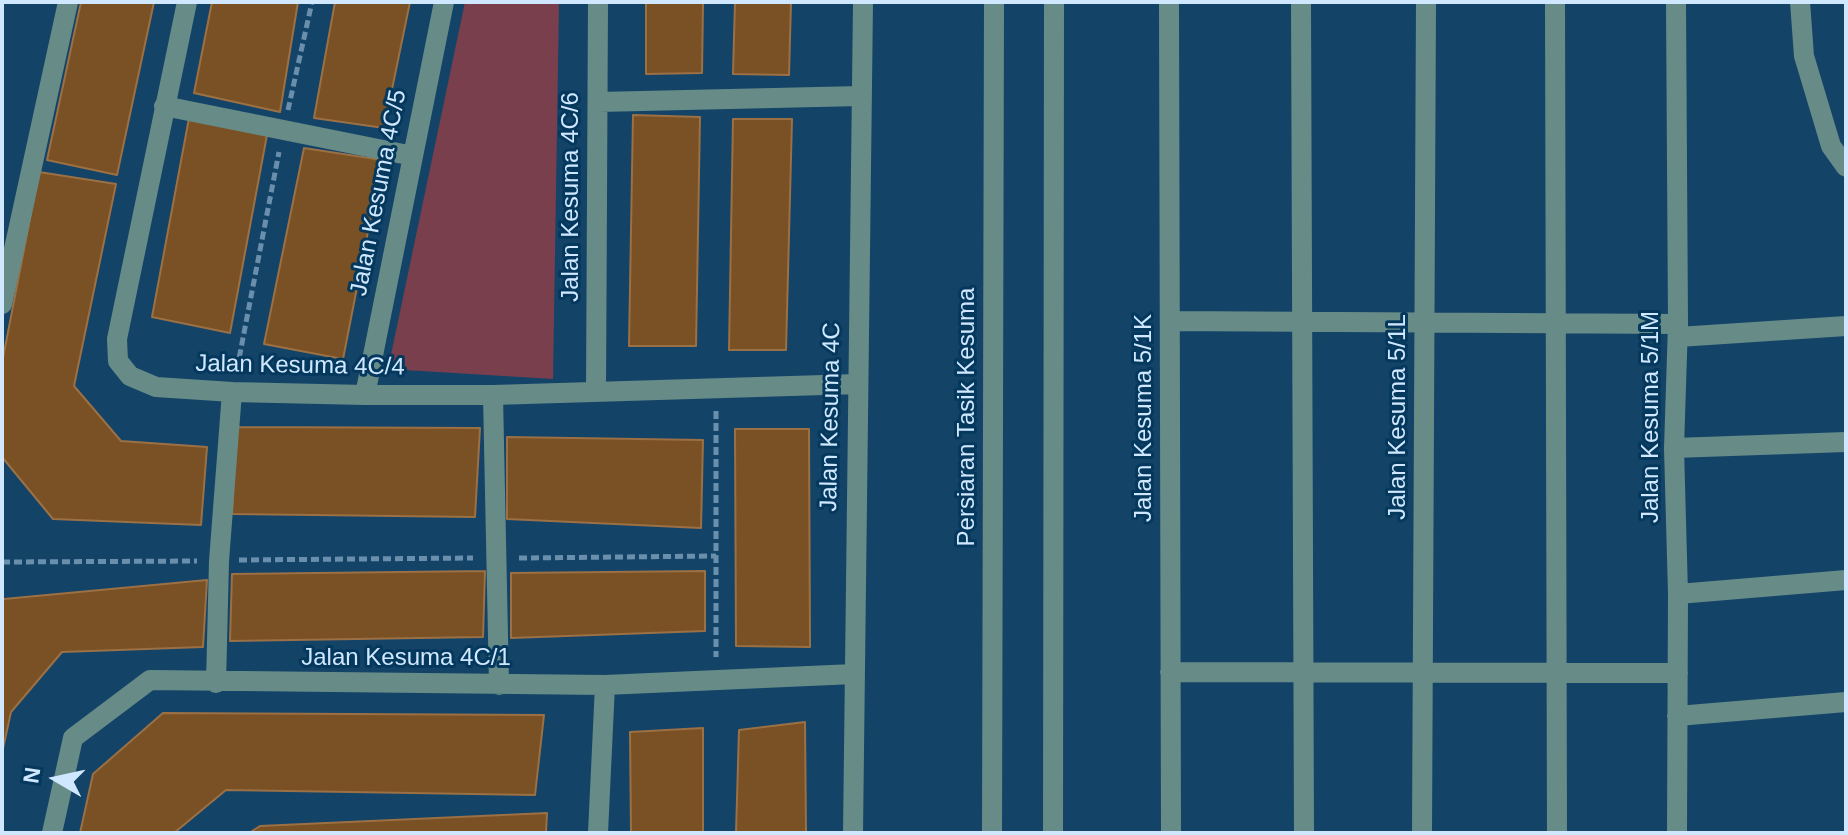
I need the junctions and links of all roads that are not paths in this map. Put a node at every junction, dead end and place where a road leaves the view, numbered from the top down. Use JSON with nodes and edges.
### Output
{"nodes":[{"id":1,"x":68,"y":2,"type":"edge"},
{"id":2,"x":187,"y":2,"type":"edge"},
{"id":3,"x":444,"y":2,"type":"edge"},
{"id":4,"x":598,"y":2,"type":"edge"},
{"id":5,"x":863,"y":2,"type":"edge"},
{"id":6,"x":994,"y":2,"type":"edge"},
{"id":7,"x":1054,"y":2,"type":"edge"},
{"id":8,"x":1169,"y":2,"type":"edge"},
{"id":9,"x":1301,"y":2,"type":"edge"},
{"id":10,"x":1426,"y":2,"type":"edge"},
{"id":11,"x":1555,"y":2,"type":"edge"},
{"id":12,"x":1676,"y":2,"type":"edge"},
{"id":13,"x":1800,"y":2,"type":"edge"},
{"id":14,"x":861,"y":96,"type":"junction"},
{"id":15,"x":598,"y":102,"type":"junction"},
{"id":16,"x":164,"y":106,"type":"junction"},
{"id":17,"x":413,"y":156,"type":"junction"},
{"id":18,"x":1846,"y":167,"type":"edge"},
{"id":19,"x":2,"y":304,"type":"edge"},
{"id":20,"x":1170,"y":321,"type":"junction"},
{"id":21,"x":1302,"y":322,"type":"junction"},
{"id":22,"x":1424,"y":322,"type":"junction"},
{"id":23,"x":1558,"y":323,"type":"junction"},
{"id":24,"x":1846,"y":326,"type":"edge"},
{"id":25,"x":1678,"y":330,"type":"junction"},
{"id":26,"x":857,"y":384,"type":"junction"},
{"id":27,"x":232,"y":392,"type":"junction"},
{"id":28,"x":596,"y":392,"type":"junction"},
{"id":29,"x":365,"y":395,"type":"junction"},
{"id":30,"x":493,"y":395,"type":"junction"},
{"id":31,"x":1846,"y":442,"type":"edge"},
{"id":32,"x":1674,"y":448,"type":"junction"},
{"id":33,"x":1846,"y":580,"type":"edge"},
{"id":34,"x":1678,"y":594,"type":"junction"},
{"id":35,"x":1170,"y":672,"type":"junction"},
{"id":36,"x":1557,"y":672,"type":"junction"},
{"id":37,"x":1303,"y":673,"type":"junction"},
{"id":38,"x":1422,"y":673,"type":"junction"},
{"id":39,"x":1678,"y":673,"type":"junction"},
{"id":40,"x":854,"y":674,"type":"junction"},
{"id":41,"x":216,"y":683,"type":"junction"},
{"id":42,"x":499,"y":685,"type":"junction"},
{"id":43,"x":605,"y":685,"type":"junction"},
{"id":44,"x":1846,"y":702,"type":"edge"},
{"id":45,"x":1677,"y":716,"type":"junction"},
{"id":46,"x":52,"y":833,"type":"edge"},
{"id":47,"x":598,"y":833,"type":"edge"},
{"id":48,"x":853,"y":833,"type":"edge"},
{"id":49,"x":992,"y":833,"type":"edge"},
{"id":50,"x":1053,"y":833,"type":"edge"},
{"id":51,"x":1171,"y":833,"type":"edge"},
{"id":52,"x":1304,"y":833,"type":"edge"},
{"id":53,"x":1422,"y":833,"type":"edge"},
{"id":54,"x":1557,"y":833,"type":"edge"},
{"id":55,"x":1677,"y":833,"type":"edge"}],
"edges":[{"from":1,"to":19,"type":"street"},
{"from":2,"to":16,"type":"street","name":"Jalan Kesuma 4C/4"},
{"from":3,"to":17,"type":"street","name":"Jalan Kesuma 4C/5"},
{"from":4,"to":15,"type":"street","name":"Jalan Kesuma 4C/6"},
{"from":5,"to":14,"type":"street","name":"Jalan Kesuma 4C"},
{"from":6,"to":49,"type":"street","name":"Persiaran Tasik Kesuma"},
{"from":7,"to":50,"type":"street"},
{"from":8,"to":20,"type":"street","name":"Jalan Kesuma 5/1K"},
{"from":9,"to":21,"type":"street"},
{"from":10,"to":22,"type":"street","name":"Jalan Kesuma 5/1L"},
{"from":11,"to":23,"type":"street"},
{"from":12,"to":25,"type":"street","name":"Jalan Kesuma 5/1M"},
{"from":13,"to":18,"type":"street"},
{"from":14,"to":15,"type":"street"},
{"from":14,"to":26,"type":"street","name":"Jalan Kesuma 4C"},
{"from":15,"to":28,"type":"street","name":"Jalan Kesuma 4C/6"},
{"from":16,"to":17,"type":"street"},
{"from":16,"to":27,"type":"street","name":"Jalan Kesuma 4C/4"},
{"from":17,"to":29,"type":"street","name":"Jalan Kesuma 4C/5"},
{"from":20,"to":21,"type":"street"},
{"from":20,"to":35,"type":"street","name":"Jalan Kesuma 5/1K"},
{"from":21,"to":22,"type":"street"},
{"from":21,"to":37,"type":"street"},
{"from":22,"to":23,"type":"street"},
{"from":22,"to":38,"type":"street","name":"Jalan Kesuma 5/1L"},
{"from":23,"to":25,"type":"street"},
{"from":23,"to":36,"type":"street"},
{"from":24,"to":25,"type":"street"},
{"from":25,"to":32,"type":"street","name":"Jalan Kesuma 5/1M"},
{"from":26,"to":28,"type":"street","name":"Jalan Kesuma 4C/4"},
{"from":26,"to":40,"type":"street","name":"Jalan Kesuma 4C"},
{"from":27,"to":29,"type":"street","name":"Jalan Kesuma 4C/4"},
{"from":27,"to":41,"type":"street"},
{"from":28,"to":30,"type":"street","name":"Jalan Kesuma 4C/4"},
{"from":29,"to":30,"type":"street","name":"Jalan Kesuma 4C/4"},
{"from":30,"to":42,"type":"street"},
{"from":31,"to":32,"type":"street"},
{"from":32,"to":34,"type":"street","name":"Jalan Kesuma 5/1M"},
{"from":33,"to":34,"type":"street"},
{"from":34,"to":39,"type":"street","name":"Jalan Kesuma 5/1M"},
{"from":35,"to":37,"type":"street"},
{"from":35,"to":51,"type":"street","name":"Jalan Kesuma 5/1K"},
{"from":36,"to":38,"type":"street"},
{"from":36,"to":39,"type":"street"},
{"from":36,"to":54,"type":"street"},
{"from":37,"to":38,"type":"street"},
{"from":37,"to":52,"type":"street"},
{"from":38,"to":53,"type":"street","name":"Jalan Kesuma 5/1L"},
{"from":39,"to":45,"type":"street","name":"Jalan Kesuma 5/1M"},
{"from":40,"to":43,"type":"street","name":"Jalan Kesuma 4C/1"},
{"from":40,"to":48,"type":"street","name":"Jalan Kesuma 4C"},
{"from":41,"to":42,"type":"street","name":"Jalan Kesuma 4C/1"},
{"from":41,"to":46,"type":"street","name":"Jalan Kesuma 4C/1"},
{"from":42,"to":43,"type":"street","name":"Jalan Kesuma 4C/1"},
{"from":43,"to":47,"type":"street"},
{"from":44,"to":45,"type":"street"},
{"from":45,"to":55,"type":"street","name":"Jalan Kesuma 5/1M"}]}
